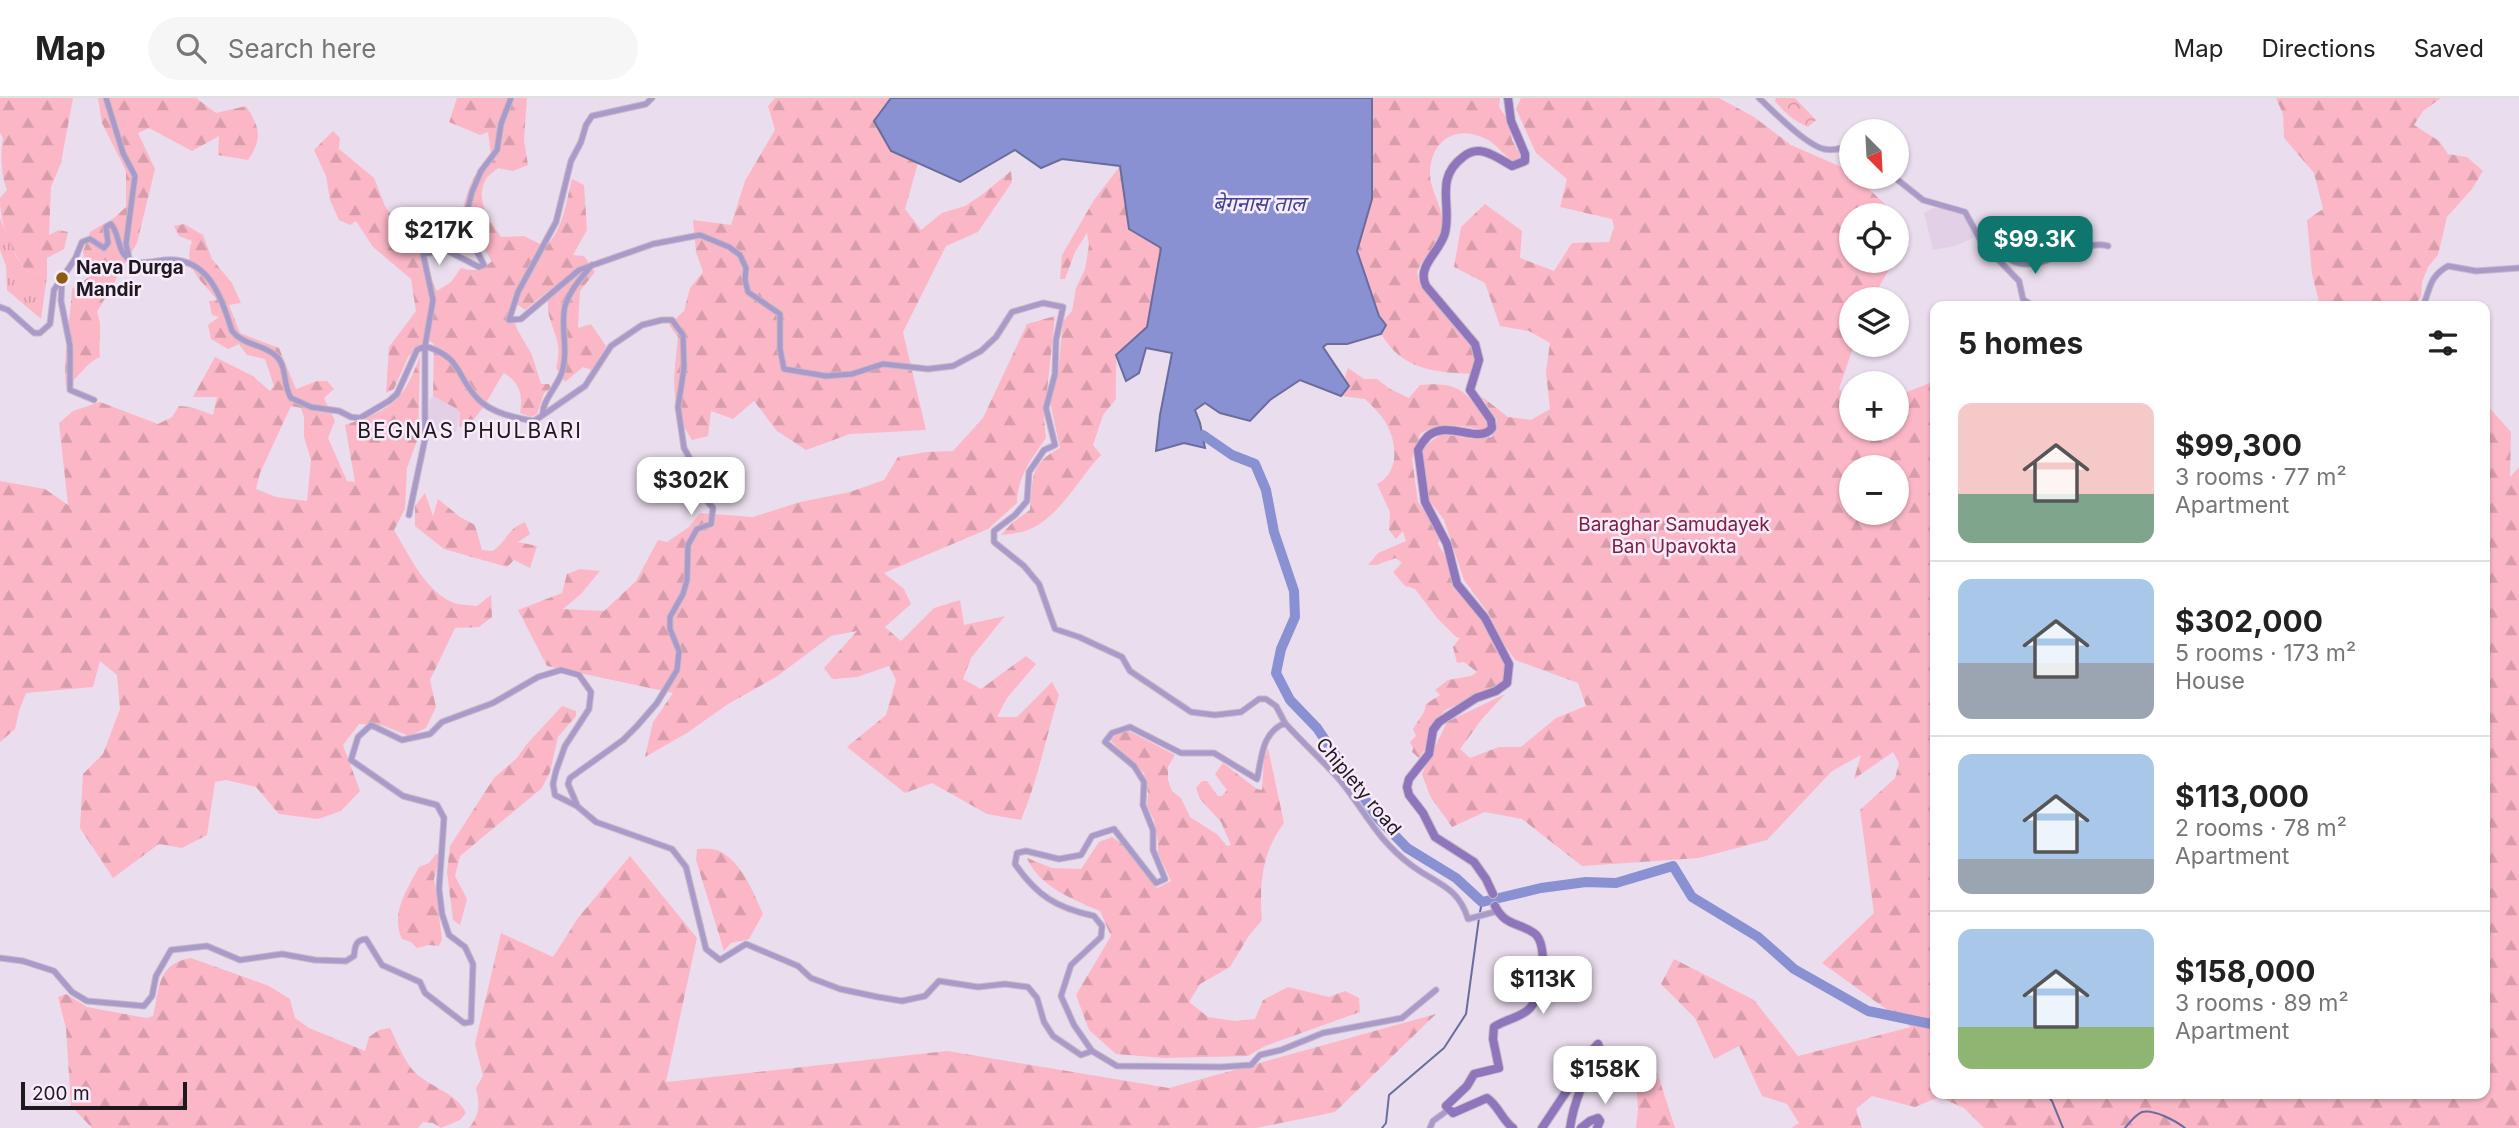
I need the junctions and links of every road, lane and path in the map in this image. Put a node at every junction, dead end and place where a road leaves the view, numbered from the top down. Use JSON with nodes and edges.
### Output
{"nodes":[{"id":1,"x":106,"y":98,"type":"edge"},
{"id":2,"x":510,"y":98,"type":"edge"},
{"id":3,"x":652,"y":98,"type":"edge"},
{"id":4,"x":1508,"y":98,"type":"edge"},
{"id":5,"x":1759,"y":98,"type":"edge"},
{"id":6,"x":1839,"y":148,"type":"edge"},
{"id":7,"x":1909,"y":189,"type":"edge"},
{"id":8,"x":1979,"y":234,"type":"junction"},
{"id":9,"x":2108,"y":246,"type":"dead end"},
{"id":10,"x":128,"y":258,"type":"junction"},
{"id":11,"x":593,"y":265,"type":"junction"},
{"id":12,"x":2519,"y":268,"type":"edge"},
{"id":13,"x":62,"y":279,"type":"junction"},
{"id":14,"x":2026,"y":301,"type":"edge"},
{"id":15,"x":2425,"y":301,"type":"edge"},
{"id":16,"x":0,"y":307,"type":"edge"},
{"id":17,"x":425,"y":346,"type":"junction"},
{"id":18,"x":94,"y":400,"type":"dead end"},
{"id":19,"x":543,"y":415,"type":"junction"},
{"id":20,"x":409,"y":515,"type":"dead end"},
{"id":21,"x":1285,"y":723,"type":"junction"},
{"id":22,"x":577,"y":806,"type":"junction"},
{"id":23,"x":1493,"y":894,"type":"joint"},
{"id":24,"x":1497,"y":908,"type":"junction"},
{"id":25,"x":0,"y":958,"type":"edge"},
{"id":26,"x":1436,"y":990,"type":"dead end"},
{"id":27,"x":1092,"y":1052,"type":"junction"},
{"id":28,"x":1448,"y":1110,"type":"junction"},
{"id":29,"x":1430,"y":1128,"type":"edge"},
{"id":30,"x":1513,"y":1128,"type":"edge"},
{"id":31,"x":1542,"y":1128,"type":"edge"},
{"id":32,"x":1570,"y":1128,"type":"edge"},
{"id":33,"x":1581,"y":1128,"type":"edge"},
{"id":34,"x":1597,"y":1128,"type":"edge"}],
"edges":[{"from":1,"to":10,"type":"street"},
{"from":2,"to":17,"type":"street"},
{"from":3,"to":11,"type":"street"},
{"from":4,"to":23,"type":"main road"},
{"from":5,"to":6,"type":"street"},
{"from":7,"to":8,"type":"street"},
{"from":8,"to":9,"type":"street"},
{"from":8,"to":14,"type":"street"},
{"from":10,"to":13,"type":"street"},
{"from":10,"to":17,"type":"street"},
{"from":11,"to":19,"type":"street"},
{"from":11,"to":21,"type":"street","name":"Chiplety road"},
{"from":12,"to":15,"type":"street"},
{"from":13,"to":16,"type":"street"},
{"from":13,"to":18,"type":"street"},
{"from":17,"to":19,"type":"street"},
{"from":17,"to":20,"type":"street"},
{"from":19,"to":22,"type":"street"},
{"from":21,"to":24,"type":"street","name":"Chiplety road"},
{"from":21,"to":27,"type":"street"},
{"from":22,"to":25,"type":"street"},
{"from":22,"to":27,"type":"street"},
{"from":23,"to":24,"type":"street"},
{"from":24,"to":28,"type":"main road"},
{"from":26,"to":27,"type":"street"},
{"from":28,"to":29,"type":"street"},
{"from":28,"to":30,"type":"main road"},
{"from":31,"to":32,"type":"main road"},
{"from":33,"to":34,"type":"main road"}]}
